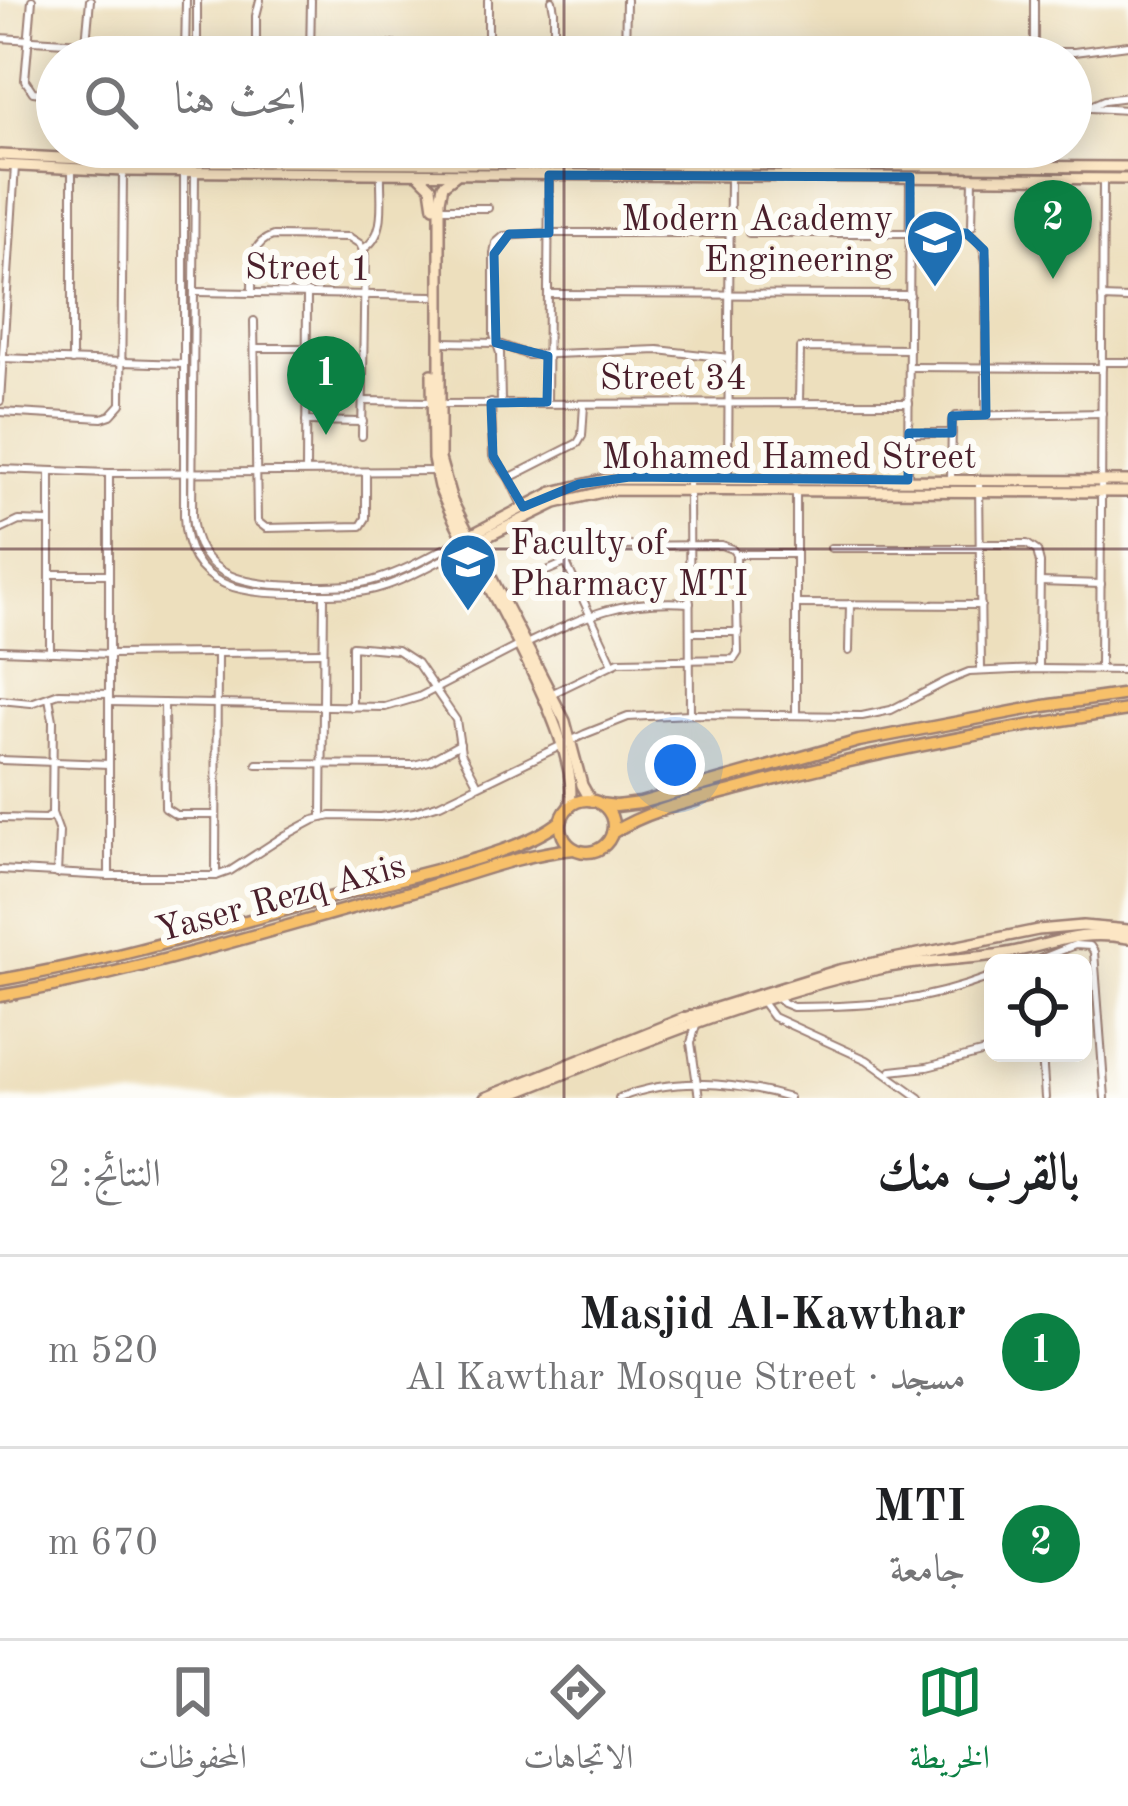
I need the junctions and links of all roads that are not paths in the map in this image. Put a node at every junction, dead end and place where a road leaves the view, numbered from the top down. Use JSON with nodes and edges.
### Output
{"nodes":[{"id":1,"x":32,"y":0,"type":"edge"},
{"id":2,"x":90,"y":0,"type":"edge"},
{"id":3,"x":186,"y":0,"type":"edge"},
{"id":4,"x":197,"y":0,"type":"edge"},
{"id":5,"x":260,"y":0,"type":"edge"},
{"id":6,"x":311,"y":0,"type":"edge"},
{"id":7,"x":488,"y":0,"type":"edge"},
{"id":8,"x":553,"y":0,"type":"edge"},
{"id":9,"x":626,"y":0,"type":"edge"},
{"id":10,"x":1034,"y":0,"type":"edge"},
{"id":11,"x":87,"y":36,"type":"edge"},
{"id":12,"x":185,"y":36,"type":"edge"},
{"id":13,"x":197,"y":36,"type":"edge"},
{"id":14,"x":256,"y":36,"type":"edge"},
{"id":15,"x":310,"y":36,"type":"edge"},
{"id":16,"x":488,"y":36,"type":"edge"},
{"id":17,"x":554,"y":36,"type":"edge"},
{"id":18,"x":625,"y":36,"type":"edge"},
{"id":19,"x":1034,"y":36,"type":"edge"},
{"id":20,"x":0,"y":38,"type":"edge"},
{"id":21,"x":28,"y":40,"type":"junction"},
{"id":22,"x":36,"y":40,"type":"edge"},
{"id":23,"x":1128,"y":45,"type":"edge"},
{"id":24,"x":1092,"y":50,"type":"edge"},
{"id":25,"x":36,"y":92,"type":"edge"},
{"id":26,"x":1128,"y":98,"type":"edge"},
{"id":27,"x":1092,"y":105,"type":"edge"},
{"id":28,"x":1092,"y":107,"type":"edge"},
{"id":29,"x":1128,"y":110,"type":"edge"},
{"id":30,"x":0,"y":155,"type":"edge"},
{"id":31,"x":36,"y":158,"type":"edge"},
{"id":32,"x":0,"y":165,"type":"edge"},
{"id":33,"x":15,"y":166,"type":"junction"},
{"id":34,"x":36,"y":167,"type":"edge"},
{"id":35,"x":1092,"y":167,"type":"edge"},
{"id":36,"x":1128,"y":167,"type":"edge"},
{"id":37,"x":44,"y":168,"type":"edge"},
{"id":38,"x":94,"y":168,"type":"edge"},
{"id":39,"x":127,"y":168,"type":"edge"},
{"id":40,"x":190,"y":168,"type":"edge"},
{"id":41,"x":190,"y":168,"type":"edge"},
{"id":42,"x":340,"y":168,"type":"edge"},
{"id":43,"x":537,"y":168,"type":"edge"},
{"id":44,"x":598,"y":168,"type":"edge"},
{"id":45,"x":778,"y":168,"type":"edge"},
{"id":46,"x":845,"y":168,"type":"edge"},
{"id":47,"x":72,"y":170,"type":"junction"},
{"id":48,"x":571,"y":170,"type":"junction"},
{"id":49,"x":831,"y":171,"type":"junction"},
{"id":50,"x":381,"y":173,"type":"junction"},
{"id":51,"x":415,"y":174,"type":"junction"},
{"id":52,"x":463,"y":175,"type":"junction"},
{"id":53,"x":549,"y":175,"type":"junction"},
{"id":54,"x":730,"y":175,"type":"junction"},
{"id":55,"x":910,"y":177,"type":"junction"},
{"id":56,"x":973,"y":178,"type":"junction"},
{"id":57,"x":1128,"y":179,"type":"edge"},
{"id":58,"x":1103,"y":180,"type":"junction"},
{"id":59,"x":440,"y":208,"type":"junction"},
{"id":60,"x":488,"y":208,"type":"dead end"},
{"id":61,"x":972,"y":226,"type":"dead end"},
{"id":62,"x":910,"y":232,"type":"junction"},
{"id":63,"x":549,"y":233,"type":"junction"},
{"id":64,"x":729,"y":233,"type":"junction"},
{"id":65,"x":748,"y":233,"type":"dead end"},
{"id":66,"x":363,"y":249,"type":"junction"},
{"id":67,"x":252,"y":291,"type":"junction"},
{"id":68,"x":184,"y":292,"type":"junction"},
{"id":69,"x":194,"y":292,"type":"junction"},
{"id":70,"x":308,"y":293,"type":"junction"},
{"id":71,"x":365,"y":294,"type":"junction"},
{"id":72,"x":548,"y":294,"type":"junction"},
{"id":73,"x":729,"y":295,"type":"junction"},
{"id":74,"x":910,"y":295,"type":"junction"},
{"id":75,"x":432,"y":296,"type":"junction"},
{"id":76,"x":1102,"y":298,"type":"junction"},
{"id":77,"x":1128,"y":299,"type":"edge"},
{"id":78,"x":254,"y":321,"type":"dead end"},
{"id":79,"x":438,"y":343,"type":"junction"},
{"id":80,"x":496,"y":343,"type":"junction"},
{"id":81,"x":255,"y":348,"type":"junction"},
{"id":82,"x":307,"y":348,"type":"junction"},
{"id":83,"x":909,"y":349,"type":"junction"},
{"id":84,"x":548,"y":354,"type":"junction"},
{"id":85,"x":1,"y":358,"type":"edge"},
{"id":86,"x":729,"y":358,"type":"junction"},
{"id":87,"x":72,"y":361,"type":"junction"},
{"id":88,"x":123,"y":362,"type":"junction"},
{"id":89,"x":1128,"y":362,"type":"edge"},
{"id":90,"x":189,"y":364,"type":"junction"},
{"id":91,"x":1102,"y":365,"type":"junction"},
{"id":92,"x":909,"y":367,"type":"junction"},
{"id":93,"x":986,"y":368,"type":"junction"},
{"id":94,"x":0,"y":401,"type":"edge"},
{"id":95,"x":363,"y":401,"type":"junction"},
{"id":96,"x":547,"y":402,"type":"junction"},
{"id":97,"x":435,"y":403,"type":"junction"},
{"id":98,"x":491,"y":403,"type":"junction"},
{"id":99,"x":501,"y":403,"type":"junction"},
{"id":100,"x":728,"y":403,"type":"junction"},
{"id":101,"x":799,"y":403,"type":"junction"},
{"id":102,"x":909,"y":403,"type":"junction"},
{"id":103,"x":584,"y":404,"type":"junction"},
{"id":104,"x":0,"y":412,"type":"edge"},
{"id":105,"x":1102,"y":413,"type":"junction"},
{"id":106,"x":986,"y":416,"type":"junction"},
{"id":107,"x":306,"y":421,"type":"junction"},
{"id":108,"x":363,"y":422,"type":"junction"},
{"id":109,"x":908,"y":433,"type":"junction"},
{"id":110,"x":952,"y":433,"type":"junction"},
{"id":111,"x":362,"y":436,"type":"dead end"},
{"id":112,"x":0,"y":469,"type":"edge"},
{"id":113,"x":438,"y":470,"type":"junction"},
{"id":114,"x":306,"y":471,"type":"junction"},
{"id":115,"x":366,"y":471,"type":"junction"},
{"id":116,"x":50,"y":472,"type":"junction"},
{"id":117,"x":109,"y":472,"type":"junction"},
{"id":118,"x":188,"y":472,"type":"junction"},
{"id":119,"x":256,"y":472,"type":"junction"},
{"id":120,"x":509,"y":478,"type":"junction"},
{"id":121,"x":951,"y":480,"type":"junction"},
{"id":122,"x":1128,"y":481,"type":"edge"},
{"id":123,"x":689,"y":484,"type":"junction"},
{"id":124,"x":728,"y":484,"type":"junction"},
{"id":125,"x":796,"y":485,"type":"junction"},
{"id":126,"x":908,"y":485,"type":"junction"},
{"id":127,"x":979,"y":486,"type":"junction"},
{"id":128,"x":1101,"y":486,"type":"junction"},
{"id":129,"x":1128,"y":492,"type":"edge"},
{"id":130,"x":523,"y":508,"type":"junction"},
{"id":131,"x":50,"y":523,"type":"junction"},
{"id":132,"x":0,"y":530,"type":"edge"},
{"id":133,"x":468,"y":541,"type":"junction"},
{"id":134,"x":689,"y":545,"type":"junction"},
{"id":135,"x":980,"y":546,"type":"junction"},
{"id":136,"x":831,"y":548,"type":"dead end"},
{"id":137,"x":736,"y":554,"type":"junction"},
{"id":138,"x":796,"y":554,"type":"junction"},
{"id":139,"x":566,"y":562,"type":"junction"},
{"id":140,"x":50,"y":574,"type":"junction"},
{"id":141,"x":109,"y":574,"type":"junction"},
{"id":142,"x":531,"y":578,"type":"dead end"},
{"id":143,"x":1040,"y":582,"type":"junction"},
{"id":144,"x":1100,"y":584,"type":"junction"},
{"id":145,"x":324,"y":590,"type":"junction"},
{"id":146,"x":690,"y":603,"type":"junction"},
{"id":147,"x":796,"y":604,"type":"junction"},
{"id":148,"x":850,"y":604,"type":"junction"},
{"id":149,"x":980,"y":605,"type":"junction"},
{"id":150,"x":591,"y":614,"type":"junction"},
{"id":151,"x":690,"y":632,"type":"junction"},
{"id":152,"x":739,"y":632,"type":"junction"},
{"id":153,"x":521,"y":646,"type":"junction"},
{"id":154,"x":0,"y":650,"type":"edge"},
{"id":155,"x":849,"y":651,"type":"dead end"},
{"id":156,"x":50,"y":652,"type":"junction"},
{"id":157,"x":323,"y":652,"type":"junction"},
{"id":158,"x":109,"y":654,"type":"junction"},
{"id":159,"x":217,"y":654,"type":"junction"},
{"id":160,"x":690,"y":660,"type":"junction"},
{"id":161,"x":612,"y":662,"type":"junction"},
{"id":162,"x":1039,"y":669,"type":"junction"},
{"id":163,"x":1100,"y":669,"type":"junction"},
{"id":164,"x":981,"y":670,"type":"junction"},
{"id":165,"x":1128,"y":670,"type":"edge"},
{"id":166,"x":435,"y":689,"type":"junction"},
{"id":167,"x":551,"y":694,"type":"junction"},
{"id":168,"x":1128,"y":694,"type":"edge"},
{"id":169,"x":49,"y":698,"type":"junction"},
{"id":170,"x":109,"y":698,"type":"junction"},
{"id":171,"x":0,"y":700,"type":"edge"},
{"id":172,"x":164,"y":703,"type":"junction"},
{"id":173,"x":217,"y":704,"type":"junction"},
{"id":174,"x":323,"y":706,"type":"junction"},
{"id":175,"x":352,"y":707,"type":"junction"},
{"id":176,"x":1128,"y":710,"type":"edge"},
{"id":177,"x":690,"y":714,"type":"junction"},
{"id":178,"x":796,"y":715,"type":"junction"},
{"id":179,"x":460,"y":744,"type":"junction"},
{"id":180,"x":567,"y":744,"type":"junction"},
{"id":181,"x":0,"y":760,"type":"edge"},
{"id":182,"x":53,"y":763,"type":"junction"},
{"id":183,"x":109,"y":764,"type":"junction"},
{"id":184,"x":257,"y":764,"type":"dead end"},
{"id":185,"x":322,"y":764,"type":"junction"},
{"id":186,"x":478,"y":785,"type":"junction"},
{"id":187,"x":596,"y":802,"type":"junction"},
{"id":188,"x":569,"y":807,"type":"junction"},
{"id":189,"x":52,"y":813,"type":"junction"},
{"id":190,"x":216,"y":815,"type":"junction"},
{"id":191,"x":322,"y":817,"type":"junction"},
{"id":192,"x":0,"y":818,"type":"edge"},
{"id":193,"x":562,"y":820,"type":"junction"},
{"id":194,"x":612,"y":833,"type":"junction"},
{"id":195,"x":574,"y":849,"type":"junction"},
{"id":196,"x":0,"y":870,"type":"edge"},
{"id":197,"x":56,"y":874,"type":"junction"},
{"id":198,"x":109,"y":876,"type":"junction"},
{"id":199,"x":216,"y":876,"type":"junction"},
{"id":200,"x":1128,"y":934,"type":"edge"},
{"id":201,"x":987,"y":940,"type":"junction"},
{"id":202,"x":1054,"y":954,"type":"edge"},
{"id":203,"x":975,"y":956,"type":"junction"},
{"id":204,"x":984,"y":979,"type":"edge"},
{"id":205,"x":0,"y":980,"type":"edge"},
{"id":206,"x":0,"y":996,"type":"edge"},
{"id":207,"x":777,"y":996,"type":"junction"},
{"id":208,"x":762,"y":1001,"type":"junction"},
{"id":209,"x":697,"y":1022,"type":"junction"},
{"id":210,"x":668,"y":1032,"type":"junction"},
{"id":211,"x":691,"y":1043,"type":"junction"},
{"id":212,"x":984,"y":1052,"type":"edge"},
{"id":213,"x":1043,"y":1062,"type":"edge"},
{"id":214,"x":887,"y":1072,"type":"junction"},
{"id":215,"x":696,"y":1083,"type":"junction"},
{"id":216,"x":485,"y":1098,"type":"edge"},
{"id":217,"x":503,"y":1098,"type":"edge"},
{"id":218,"x":619,"y":1098,"type":"edge"},
{"id":219,"x":699,"y":1098,"type":"edge"},
{"id":220,"x":789,"y":1098,"type":"edge"},
{"id":221,"x":920,"y":1098,"type":"edge"},
{"id":222,"x":1046,"y":1098,"type":"edge"},
{"id":223,"x":1105,"y":1098,"type":"edge"}],
"edges":[{"from":1,"to":21,"type":"street"},
{"from":2,"to":11,"type":"street"},
{"from":3,"to":12,"type":"street"},
{"from":4,"to":13,"type":"street"},
{"from":5,"to":14,"type":"street"},
{"from":6,"to":15,"type":"street"},
{"from":7,"to":16,"type":"street"},
{"from":8,"to":17,"type":"street"},
{"from":9,"to":18,"type":"street"},
{"from":10,"to":19,"type":"street"},
{"from":20,"to":21,"type":"street"},
{"from":21,"to":22,"type":"street"},
{"from":21,"to":25,"type":"street"},
{"from":23,"to":24,"type":"street"},
{"from":26,"to":27,"type":"street"},
{"from":28,"to":29,"type":"street"},
{"from":30,"to":31,"type":"street"},
{"from":32,"to":33,"type":"street"},
{"from":33,"to":34,"type":"street"},
{"from":33,"to":85,"type":"street"},
{"from":35,"to":36,"type":"street"},
{"from":37,"to":47,"type":"street"},
{"from":38,"to":47,"type":"street"},
{"from":39,"to":88,"type":"street"},
{"from":40,"to":68,"type":"street"},
{"from":41,"to":69,"type":"street"},
{"from":42,"to":50,"type":"street"},
{"from":43,"to":48,"type":"street"},
{"from":44,"to":48,"type":"street"},
{"from":45,"to":49,"type":"street"},
{"from":46,"to":49,"type":"street"},
{"from":47,"to":87,"type":"street"},
{"from":48,"to":53,"type":"street"},
{"from":48,"to":54,"type":"street"},
{"from":49,"to":54,"type":"street"},
{"from":49,"to":55,"type":"street"},
{"from":50,"to":51,"type":"street"},
{"from":50,"to":66,"type":"street"},
{"from":51,"to":52,"type":"street"},
{"from":51,"to":75,"type":"street"},
{"from":52,"to":53,"type":"street"},
{"from":52,"to":59,"type":"street"},
{"from":53,"to":63,"type":"street"},
{"from":54,"to":64,"type":"street"},
{"from":55,"to":56,"type":"street"},
{"from":55,"to":62,"type":"street"},
{"from":56,"to":58,"type":"street"},
{"from":56,"to":61,"type":"street"},
{"from":57,"to":58,"type":"street"},
{"from":58,"to":76,"type":"street"},
{"from":59,"to":60,"type":"street"},
{"from":59,"to":79,"type":"street"},
{"from":62,"to":65,"type":"street"},
{"from":62,"to":74,"type":"street"},
{"from":62,"to":93,"type":"street"},
{"from":63,"to":64,"type":"street"},
{"from":63,"to":72,"type":"street"},
{"from":63,"to":80,"type":"street"},
{"from":64,"to":73,"type":"street"},
{"from":66,"to":67,"type":"street"},
{"from":66,"to":71,"type":"street"},
{"from":67,"to":69,"type":"street","name":"Street 1"},
{"from":67,"to":70,"type":"street","name":"Street 1"},
{"from":68,"to":69,"type":"street","name":"Street 1"},
{"from":68,"to":90,"type":"street"},
{"from":69,"to":90,"type":"street"},
{"from":70,"to":71,"type":"street","name":"Street 1"},
{"from":70,"to":82,"type":"street"},
{"from":71,"to":75,"type":"street","name":"Street 1"},
{"from":71,"to":95,"type":"street"},
{"from":72,"to":73,"type":"street"},
{"from":72,"to":84,"type":"street"},
{"from":73,"to":74,"type":"street"},
{"from":73,"to":86,"type":"street"},
{"from":74,"to":83,"type":"street"},
{"from":75,"to":97,"type":"street"},
{"from":76,"to":77,"type":"street"},
{"from":76,"to":91,"type":"street"},
{"from":78,"to":81,"type":"street"},
{"from":79,"to":80,"type":"street"},
{"from":79,"to":97,"type":"street"},
{"from":80,"to":84,"type":"street"},
{"from":80,"to":99,"type":"street"},
{"from":81,"to":82,"type":"street"},
{"from":81,"to":119,"type":"street"},
{"from":82,"to":107,"type":"street"},
{"from":83,"to":92,"type":"street"},
{"from":83,"to":101,"type":"street"},
{"from":84,"to":86,"type":"street"},
{"from":84,"to":96,"type":"street"},
{"from":85,"to":87,"type":"street"},
{"from":85,"to":94,"type":"street"},
{"from":86,"to":100,"type":"street"},
{"from":87,"to":88,"type":"street"},
{"from":88,"to":90,"type":"street"},
{"from":88,"to":104,"type":"street"},
{"from":89,"to":91,"type":"street"},
{"from":90,"to":118,"type":"street"},
{"from":91,"to":93,"type":"street"},
{"from":91,"to":105,"type":"street"},
{"from":92,"to":93,"type":"street"},
{"from":92,"to":102,"type":"street"},
{"from":93,"to":106,"type":"street"},
{"from":95,"to":97,"type":"street","name":"Street 34"},
{"from":95,"to":108,"type":"street"},
{"from":96,"to":99,"type":"street","name":"Street 34"},
{"from":96,"to":103,"type":"street","name":"Street 34"},
{"from":97,"to":98,"type":"street","name":"Street 34"},
{"from":97,"to":113,"type":"street"},
{"from":98,"to":99,"type":"street","name":"Street 34"},
{"from":98,"to":120,"type":"street"},
{"from":100,"to":101,"type":"street","name":"Street 34"},
{"from":100,"to":103,"type":"street","name":"Street 34"},
{"from":100,"to":124,"type":"street"},
{"from":101,"to":102,"type":"street","name":"Street 34"},
{"from":102,"to":109,"type":"street"},
{"from":103,"to":120,"type":"street"},
{"from":105,"to":106,"type":"street"},
{"from":105,"to":128,"type":"street"},
{"from":106,"to":110,"type":"street"},
{"from":107,"to":108,"type":"street"},
{"from":107,"to":114,"type":"street"},
{"from":108,"to":111,"type":"street"},
{"from":109,"to":110,"type":"street"},
{"from":109,"to":126,"type":"street"},
{"from":110,"to":121,"type":"street"},
{"from":112,"to":116,"type":"street"},
{"from":113,"to":115,"type":"street"},
{"from":113,"to":133,"type":"street"},
{"from":114,"to":115,"type":"street"},
{"from":114,"to":119,"type":"street"},
{"from":115,"to":119,"type":"street"},
{"from":116,"to":117,"type":"street"},
{"from":116,"to":131,"type":"street"},
{"from":117,"to":118,"type":"street"},
{"from":117,"to":141,"type":"street"},
{"from":118,"to":119,"type":"street"},
{"from":118,"to":145,"type":"street"},
{"from":120,"to":130,"type":"street"},
{"from":121,"to":126,"type":"street","name":"Mohamed Hamed Street"},
{"from":121,"to":127,"type":"street","name":"Mohamed Hamed Street"},
{"from":122,"to":128,"type":"street","name":"Mohamed Hamed Street"},
{"from":123,"to":124,"type":"street","name":"Mohamed Hamed Street"},
{"from":123,"to":130,"type":"street","name":"Mohamed Hamed Street"},
{"from":123,"to":133,"type":"street","name":"Mohamed Hamed Street"},
{"from":123,"to":134,"type":"street"},
{"from":124,"to":125,"type":"street","name":"Mohamed Hamed Street"},
{"from":125,"to":126,"type":"street","name":"Mohamed Hamed Street"},
{"from":125,"to":138,"type":"street"},
{"from":126,"to":127,"type":"street","name":"Mohamed Hamed Street"},
{"from":127,"to":128,"type":"street","name":"Mohamed Hamed Street"},
{"from":127,"to":135,"type":"street"},
{"from":128,"to":129,"type":"street","name":"Mohamed Hamed Street"},
{"from":128,"to":144,"type":"street"},
{"from":130,"to":133,"type":"street","name":"Mohamed Hamed Street"},
{"from":131,"to":132,"type":"street"},
{"from":131,"to":140,"type":"street"},
{"from":133,"to":145,"type":"street"},
{"from":133,"to":153,"type":"street"},
{"from":134,"to":137,"type":"street"},
{"from":134,"to":139,"type":"street"},
{"from":134,"to":146,"type":"street"},
{"from":135,"to":136,"type":"street"},
{"from":135,"to":143,"type":"street"},
{"from":135,"to":149,"type":"street"},
{"from":137,"to":138,"type":"street"},
{"from":137,"to":152,"type":"street"},
{"from":138,"to":147,"type":"street"},
{"from":139,"to":142,"type":"street"},
{"from":139,"to":150,"type":"street"},
{"from":140,"to":141,"type":"street"},
{"from":140,"to":156,"type":"street"},
{"from":141,"to":158,"type":"street"},
{"from":143,"to":144,"type":"street"},
{"from":143,"to":162,"type":"street"},
{"from":144,"to":163,"type":"street"},
{"from":145,"to":157,"type":"street"},
{"from":146,"to":150,"type":"street"},
{"from":146,"to":151,"type":"street"},
{"from":147,"to":148,"type":"street"},
{"from":147,"to":178,"type":"street"},
{"from":148,"to":149,"type":"street"},
{"from":148,"to":155,"type":"street"},
{"from":149,"to":164,"type":"street"},
{"from":150,"to":153,"type":"street"},
{"from":150,"to":161,"type":"street"},
{"from":151,"to":152,"type":"street"},
{"from":151,"to":160,"type":"street"},
{"from":152,"to":160,"type":"street"},
{"from":153,"to":166,"type":"street"},
{"from":153,"to":167,"type":"street"},
{"from":153,"to":180,"type":"street"},
{"from":154,"to":156,"type":"street"},
{"from":156,"to":158,"type":"street"},
{"from":157,"to":159,"type":"street"},
{"from":157,"to":174,"type":"street"},
{"from":158,"to":159,"type":"street"},
{"from":158,"to":170,"type":"street"},
{"from":159,"to":173,"type":"street"},
{"from":160,"to":161,"type":"street"},
{"from":160,"to":177,"type":"street"},
{"from":161,"to":167,"type":"street"},
{"from":162,"to":163,"type":"street"},
{"from":162,"to":164,"type":"street"},
{"from":163,"to":165,"type":"street"},
{"from":164,"to":178,"type":"street"},
{"from":166,"to":175,"type":"street"},
{"from":166,"to":175,"type":"street"},
{"from":166,"to":179,"type":"street"},
{"from":167,"to":180,"type":"street"},
{"from":168,"to":187,"type":"main road"},
{"from":169,"to":170,"type":"street"},
{"from":169,"to":171,"type":"street"},
{"from":169,"to":182,"type":"street"},
{"from":170,"to":172,"type":"street"},
{"from":170,"to":183,"type":"street"},
{"from":172,"to":173,"type":"street"},
{"from":172,"to":190,"type":"street"},
{"from":173,"to":174,"type":"street"},
{"from":173,"to":190,"type":"street"},
{"from":174,"to":175,"type":"street"},
{"from":174,"to":185,"type":"street"},
{"from":176,"to":194,"type":"main road"},
{"from":177,"to":178,"type":"street"},
{"from":177,"to":180,"type":"street"},
{"from":179,"to":185,"type":"street"},
{"from":179,"to":186,"type":"street"},
{"from":180,"to":186,"type":"street"},
{"from":180,"to":187,"type":"street"},
{"from":180,"to":188,"type":"street"},
{"from":181,"to":182,"type":"street"},
{"from":182,"to":183,"type":"street"},
{"from":182,"to":189,"type":"street"},
{"from":183,"to":198,"type":"street"},
{"from":184,"to":185,"type":"street"},
{"from":185,"to":191,"type":"street"},
{"from":186,"to":191,"type":"street"},
{"from":187,"to":188,"type":"main road"},
{"from":187,"to":194,"type":"main road"},
{"from":188,"to":193,"type":"main road"},
{"from":189,"to":192,"type":"street"},
{"from":189,"to":197,"type":"street"},
{"from":190,"to":199,"type":"street"},
{"from":191,"to":199,"type":"street"},
{"from":193,"to":195,"type":"main road"},
{"from":193,"to":205,"type":"main road","name":"Yaser Rezq Axis"},
{"from":194,"to":195,"type":"main road"},
{"from":195,"to":206,"type":"main road","name":"Yaser Rezq Axis"},
{"from":196,"to":197,"type":"street"},
{"from":197,"to":198,"type":"street"},
{"from":198,"to":199,"type":"street"},
{"from":200,"to":201,"type":"street"},
{"from":200,"to":203,"type":"street"},
{"from":201,"to":203,"type":"street"},
{"from":201,"to":216,"type":"street"},
{"from":202,"to":223,"type":"street"},
{"from":203,"to":207,"type":"street"},
{"from":204,"to":207,"type":"street"},
{"from":207,"to":208,"type":"street"},
{"from":208,"to":209,"type":"street"},
{"from":208,"to":214,"type":"street"},
{"from":209,"to":210,"type":"street"},
{"from":209,"to":211,"type":"street"},
{"from":210,"to":211,"type":"street"},
{"from":210,"to":217,"type":"street"},
{"from":211,"to":215,"type":"street"},
{"from":212,"to":214,"type":"street"},
{"from":213,"to":222,"type":"street"},
{"from":214,"to":221,"type":"street"},
{"from":215,"to":218,"type":"street"},
{"from":215,"to":219,"type":"street"},
{"from":215,"to":220,"type":"street"}]}
